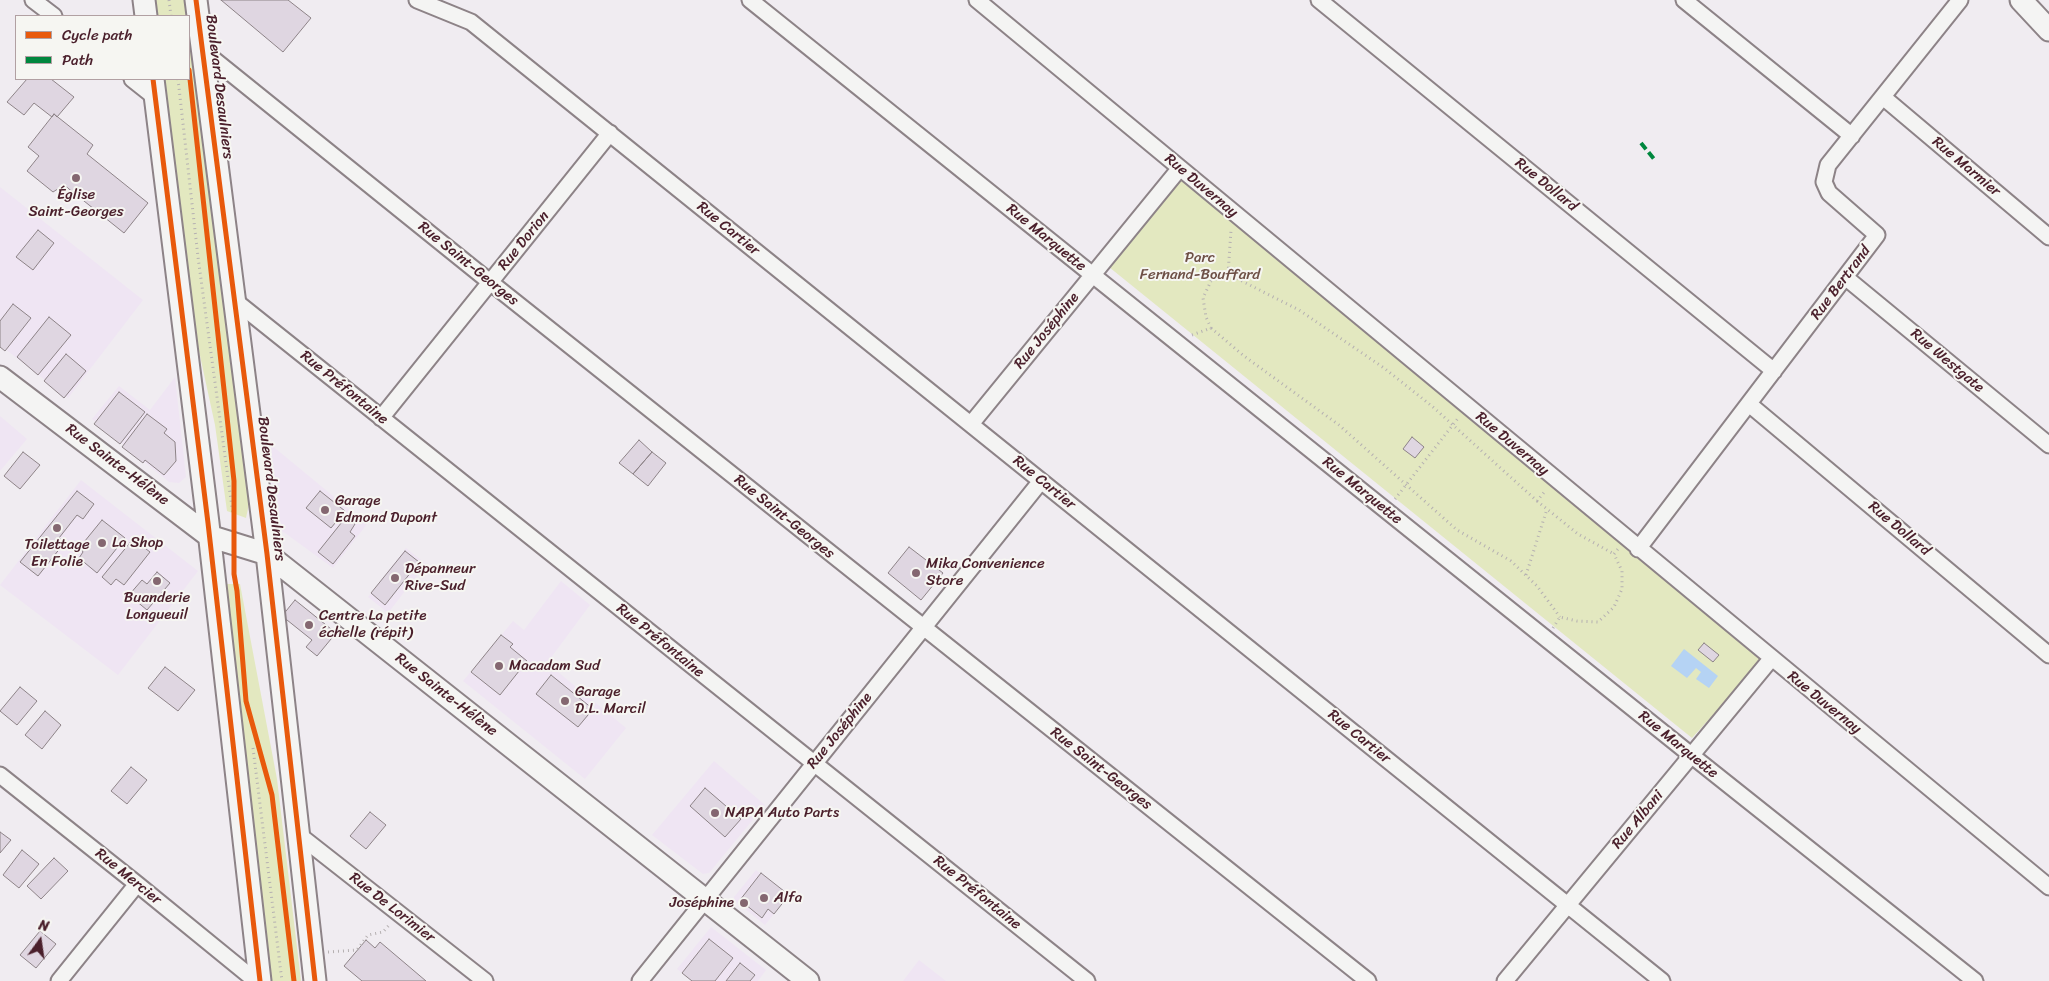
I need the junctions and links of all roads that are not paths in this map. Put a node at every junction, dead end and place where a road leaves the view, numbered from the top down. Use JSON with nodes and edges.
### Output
{"nodes":[{"id":1,"x":33,"y":0,"type":"edge"},
{"id":2,"x":144,"y":0,"type":"edge"},
{"id":3,"x":196,"y":0,"type":"edge"},
{"id":4,"x":417,"y":0,"type":"edge"},
{"id":5,"x":750,"y":0,"type":"edge"},
{"id":6,"x":977,"y":0,"type":"edge"},
{"id":7,"x":1318,"y":0,"type":"edge"},
{"id":8,"x":1684,"y":0,"type":"edge"},
{"id":9,"x":1960,"y":0,"type":"edge"},
{"id":10,"x":2021,"y":0,"type":"edge"},
{"id":11,"x":53,"y":15,"type":"edge"},
{"id":12,"x":146,"y":15,"type":"edge"},
{"id":13,"x":2049,"y":30,"type":"edge"},
{"id":14,"x":202,"y":50,"type":"junction"},
{"id":15,"x":135,"y":80,"type":"edge"},
{"id":16,"x":155,"y":88,"type":"edge"},
{"id":17,"x":1883,"y":97,"type":"junction"},
{"id":18,"x":610,"y":133,"type":"junction"},
{"id":19,"x":1852,"y":136,"type":"junction"},
{"id":20,"x":1180,"y":168,"type":"junction"},
{"id":21,"x":2049,"y":237,"type":"edge"},
{"id":22,"x":1092,"y":275,"type":"junction"},
{"id":23,"x":1845,"y":277,"type":"junction"},
{"id":24,"x":490,"y":282,"type":"junction"},
{"id":25,"x":234,"y":300,"type":"junction"},
{"id":26,"x":1774,"y":371,"type":"junction"},
{"id":27,"x":0,"y":377,"type":"edge"},
{"id":28,"x":1749,"y":404,"type":"junction"},
{"id":29,"x":381,"y":418,"type":"junction"},
{"id":30,"x":971,"y":424,"type":"junction"},
{"id":31,"x":2049,"y":445,"type":"edge"},
{"id":32,"x":1041,"y":481,"type":"junction"},
{"id":33,"x":209,"y":536,"type":"junction"},
{"id":34,"x":1638,"y":549,"type":"junction"},
{"id":35,"x":267,"y":554,"type":"junction"},
{"id":36,"x":924,"y":628,"type":"junction"},
{"id":37,"x":2049,"y":655,"type":"edge"},
{"id":38,"x":1771,"y":659,"type":"junction"},
{"id":39,"x":1691,"y":755,"type":"junction"},
{"id":40,"x":814,"y":764,"type":"junction"},
{"id":41,"x":0,"y":775,"type":"edge"},
{"id":42,"x":299,"y":836,"type":"junction"},
{"id":43,"x":137,"y":884,"type":"junction"},
{"id":44,"x":2049,"y":887,"type":"edge"},
{"id":45,"x":706,"y":898,"type":"junction"},
{"id":46,"x":1567,"y":905,"type":"junction"},
{"id":47,"x":59,"y":981,"type":"edge"},
{"id":48,"x":256,"y":981,"type":"edge"},
{"id":49,"x":260,"y":981,"type":"edge"},
{"id":50,"x":315,"y":981,"type":"edge"},
{"id":51,"x":485,"y":981,"type":"edge"},
{"id":52,"x":640,"y":981,"type":"edge"},
{"id":53,"x":808,"y":981,"type":"edge"},
{"id":54,"x":1087,"y":981,"type":"edge"},
{"id":55,"x":1368,"y":981,"type":"edge"},
{"id":56,"x":1505,"y":981,"type":"edge"},
{"id":57,"x":1662,"y":981,"type":"edge"},
{"id":58,"x":1975,"y":981,"type":"edge"}],
"edges":[{"from":1,"to":11,"type":"street"},
{"from":2,"to":12,"type":"street"},
{"from":3,"to":14,"type":"street","name":"Boulevard Desaulniers"},
{"from":4,"to":18,"type":"street","name":"Rue Cartier"},
{"from":5,"to":22,"type":"street","name":"Rue Marquette"},
{"from":6,"to":20,"type":"street","name":"Rue Duvernay"},
{"from":7,"to":26,"type":"street","name":"Rue Dollard"},
{"from":8,"to":19,"type":"street"},
{"from":9,"to":17,"type":"street","name":"Rue Bertrand"},
{"from":10,"to":13,"type":"street"},
{"from":14,"to":24,"type":"street","name":"Rue Saint-Georges"},
{"from":14,"to":25,"type":"street","name":"Boulevard Desaulniers"},
{"from":15,"to":16,"type":"street"},
{"from":16,"to":33,"type":"street"},
{"from":17,"to":19,"type":"street","name":"Rue Bertrand"},
{"from":17,"to":21,"type":"street","name":"Rue Marmier"},
{"from":18,"to":24,"type":"street","name":"Rue Dorion"},
{"from":18,"to":30,"type":"street","name":"Rue Cartier"},
{"from":19,"to":23,"type":"street","name":"Rue Bertrand"},
{"from":20,"to":22,"type":"street","name":"Rue Joséphine"},
{"from":20,"to":34,"type":"street","name":"Rue Duvernay"},
{"from":22,"to":30,"type":"street","name":"Rue Joséphine"},
{"from":22,"to":39,"type":"street","name":"Rue Marquette"},
{"from":23,"to":26,"type":"street","name":"Rue Bertrand"},
{"from":23,"to":31,"type":"street","name":"Rue Westgate"},
{"from":24,"to":29,"type":"street","name":"Rue Dorion"},
{"from":24,"to":36,"type":"street","name":"Rue Saint-Georges"},
{"from":25,"to":29,"type":"street","name":"Rue Préfontaine"},
{"from":25,"to":35,"type":"street","name":"Boulevard Desaulniers"},
{"from":26,"to":28,"type":"street","name":"Rue Bertrand"},
{"from":27,"to":33,"type":"street","name":"Rue Sainte-Hélène"},
{"from":28,"to":34,"type":"street","name":"Rue Bertrand"},
{"from":28,"to":37,"type":"street","name":"Rue Dollard"},
{"from":29,"to":40,"type":"street","name":"Rue Préfontaine"},
{"from":30,"to":32,"type":"street","name":"Rue Cartier"},
{"from":32,"to":36,"type":"street","name":"Rue Joséphine"},
{"from":32,"to":46,"type":"street","name":"Rue Cartier"},
{"from":33,"to":35,"type":"street","name":"Rue Sainte-Hélène"},
{"from":33,"to":49,"type":"street"},
{"from":34,"to":38,"type":"street","name":"Rue Duvernay"},
{"from":35,"to":42,"type":"street","name":"Boulevard Desaulniers"},
{"from":35,"to":45,"type":"street","name":"Rue Sainte-Hélène"},
{"from":36,"to":40,"type":"street","name":"Rue Joséphine"},
{"from":36,"to":55,"type":"street","name":"Rue Saint-Georges"},
{"from":38,"to":39,"type":"street","name":"Rue Albani"},
{"from":38,"to":44,"type":"street","name":"Rue Duvernay"},
{"from":39,"to":46,"type":"street","name":"Rue Albani"},
{"from":39,"to":58,"type":"street","name":"Rue Marquette"},
{"from":40,"to":45,"type":"street","name":"Rue Joséphine"},
{"from":40,"to":54,"type":"street","name":"Rue Préfontaine"},
{"from":41,"to":43,"type":"street","name":"Rue Mercier"},
{"from":42,"to":50,"type":"street","name":"Boulevard Desaulniers"},
{"from":42,"to":51,"type":"street","name":"Rue De Lorimier"},
{"from":43,"to":47,"type":"street"},
{"from":43,"to":48,"type":"street","name":"Rue Mercier"},
{"from":45,"to":52,"type":"street","name":"Rue Joséphine"},
{"from":45,"to":53,"type":"street","name":"Rue Sainte-Hélène"},
{"from":46,"to":56,"type":"street","name":"Rue Albani"},
{"from":46,"to":57,"type":"street","name":"Rue Cartier"}]}
